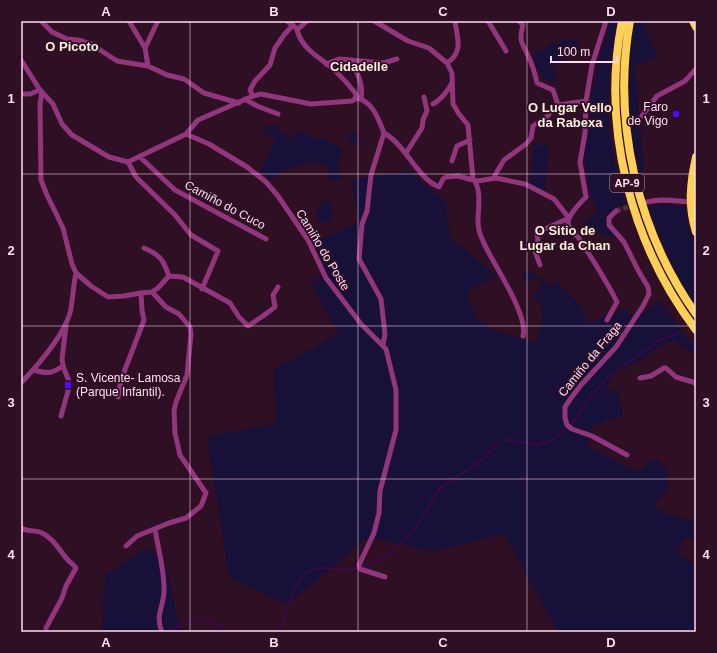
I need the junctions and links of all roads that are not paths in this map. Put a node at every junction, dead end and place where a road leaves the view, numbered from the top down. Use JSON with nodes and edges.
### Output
{"nodes":[{"id":1,"x":41,"y":21,"type":"edge"},
{"id":2,"x":129,"y":21,"type":"edge"},
{"id":3,"x":158,"y":21,"type":"edge"},
{"id":4,"x":287,"y":21,"type":"edge"},
{"id":5,"x":307,"y":21,"type":"edge"},
{"id":6,"x":374,"y":21,"type":"edge"},
{"id":7,"x":455,"y":21,"type":"edge"},
{"id":8,"x":488,"y":21,"type":"edge"},
{"id":9,"x":519,"y":21,"type":"edge"},
{"id":10,"x":606,"y":21,"type":"edge"},
{"id":11,"x":622,"y":21,"type":"edge"},
{"id":12,"x":630,"y":21,"type":"edge"},
{"id":13,"x":693,"y":21,"type":"edge"},
{"id":14,"x":292,"y":25,"type":"junction"},
{"id":15,"x":696,"y":27,"type":"edge"},
{"id":16,"x":298,"y":28,"type":"junction"},
{"id":17,"x":145,"y":48,"type":"junction"},
{"id":18,"x":506,"y":50,"type":"dead end"},
{"id":19,"x":396,"y":59,"type":"dead end"},
{"id":20,"x":21,"y":60,"type":"edge"},
{"id":21,"x":351,"y":60,"type":"junction"},
{"id":22,"x":447,"y":63,"type":"junction"},
{"id":23,"x":326,"y":64,"type":"junction"},
{"id":24,"x":148,"y":66,"type":"junction"},
{"id":25,"x":696,"y":69,"type":"edge"},
{"id":26,"x":453,"y":83,"type":"junction"},
{"id":27,"x":41,"y":91,"type":"junction"},
{"id":28,"x":21,"y":94,"type":"edge"},
{"id":29,"x":253,"y":96,"type":"junction"},
{"id":30,"x":424,"y":97,"type":"dead end"},
{"id":31,"x":245,"y":99,"type":"junction"},
{"id":32,"x":358,"y":99,"type":"junction"},
{"id":33,"x":586,"y":101,"type":"junction"},
{"id":34,"x":239,"y":103,"type":"junction"},
{"id":35,"x":433,"y":104,"type":"dead end"},
{"id":36,"x":558,"y":104,"type":"junction"},
{"id":37,"x":278,"y":114,"type":"dead end"},
{"id":38,"x":642,"y":116,"type":"dead end"},
{"id":39,"x":384,"y":133,"type":"junction"},
{"id":40,"x":186,"y":134,"type":"junction"},
{"id":41,"x":470,"y":140,"type":"junction"},
{"id":42,"x":406,"y":153,"type":"junction"},
{"id":43,"x":140,"y":157,"type":"junction"},
{"id":44,"x":696,"y":157,"type":"edge"},
{"id":45,"x":452,"y":161,"type":"dead end"},
{"id":46,"x":128,"y":162,"type":"junction"},
{"id":47,"x":495,"y":175,"type":"dead end"},
{"id":48,"x":473,"y":179,"type":"junction"},
{"id":49,"x":647,"y":202,"type":"tunnel mouth"},
{"id":50,"x":690,"y":202,"type":"junction"},
{"id":51,"x":616,"y":211,"type":"dead end"},
{"id":52,"x":569,"y":218,"type":"junction"},
{"id":53,"x":696,"y":232,"type":"edge"},
{"id":54,"x":266,"y":239,"type":"dead end"},
{"id":55,"x":144,"y":248,"type":"dead end"},
{"id":56,"x":540,"y":265,"type":"dead end"},
{"id":57,"x":76,"y":273,"type":"junction"},
{"id":58,"x":169,"y":276,"type":"junction"},
{"id":59,"x":278,"y":287,"type":"dead end"},
{"id":60,"x":202,"y":289,"type":"junction"},
{"id":61,"x":152,"y":292,"type":"junction"},
{"id":62,"x":141,"y":293,"type":"junction"},
{"id":63,"x":696,"y":314,"type":"edge"},
{"id":64,"x":607,"y":320,"type":"dead end"},
{"id":65,"x":66,"y":324,"type":"junction"},
{"id":66,"x":696,"y":330,"type":"edge"},
{"id":67,"x":523,"y":336,"type":"dead end"},
{"id":68,"x":382,"y":344,"type":"junction"},
{"id":69,"x":63,"y":366,"type":"junction"},
{"id":70,"x":34,"y":370,"type":"junction"},
{"id":71,"x":640,"y":378,"type":"dead end"},
{"id":72,"x":21,"y":383,"type":"edge"},
{"id":73,"x":696,"y":383,"type":"edge"},
{"id":74,"x":118,"y":398,"type":"dead end"},
{"id":75,"x":61,"y":416,"type":"dead end"},
{"id":76,"x":627,"y":455,"type":"dead end"},
{"id":77,"x":21,"y":528,"type":"edge"},
{"id":78,"x":155,"y":529,"type":"junction"},
{"id":79,"x":126,"y":546,"type":"dead end"},
{"id":80,"x":385,"y":577,"type":"dead end"},
{"id":81,"x":46,"y":628,"type":"dead end"},
{"id":82,"x":162,"y":632,"type":"edge"}],
"edges":[{"from":1,"to":24,"type":"street"},
{"from":2,"to":17,"type":"street"},
{"from":3,"to":17,"type":"street"},
{"from":4,"to":14,"type":"street"},
{"from":5,"to":16,"type":"street"},
{"from":6,"to":22,"type":"street"},
{"from":7,"to":22,"type":"street"},
{"from":8,"to":18,"type":"street"},
{"from":9,"to":36,"type":"street"},
{"from":10,"to":33,"type":"street"},
{"from":11,"to":66,"type":"highway","number":"AP-9"},
{"from":12,"to":63,"type":"highway","number":"AP-9"},
{"from":13,"to":15,"type":"highway"},
{"from":14,"to":16,"type":"street"},
{"from":14,"to":29,"type":"street"},
{"from":16,"to":23,"type":"street"},
{"from":17,"to":24,"type":"street"},
{"from":19,"to":21,"type":"street"},
{"from":20,"to":27,"type":"street"},
{"from":21,"to":23,"type":"street"},
{"from":21,"to":32,"type":"street"},
{"from":22,"to":26,"type":"street"},
{"from":23,"to":32,"type":"street"},
{"from":24,"to":34,"type":"street"},
{"from":25,"to":38,"type":"street"},
{"from":26,"to":35,"type":"street"},
{"from":26,"to":41,"type":"street"},
{"from":27,"to":28,"type":"street"},
{"from":27,"to":46,"type":"street"},
{"from":27,"to":57,"type":"street"},
{"from":29,"to":31,"type":"street"},
{"from":29,"to":32,"type":"street"},
{"from":30,"to":42,"type":"street"},
{"from":31,"to":34,"type":"street"},
{"from":31,"to":37,"type":"street"},
{"from":32,"to":39,"type":"street"},
{"from":33,"to":36,"type":"street"},
{"from":33,"to":52,"type":"street"},
{"from":34,"to":40,"type":"street"},
{"from":36,"to":47,"type":"street"},
{"from":39,"to":42,"type":"street"},
{"from":39,"to":68,"type":"street"},
{"from":40,"to":43,"type":"street"},
{"from":40,"to":68,"type":"street","name":"Camiño do Poste"},
{"from":41,"to":45,"type":"street"},
{"from":41,"to":48,"type":"street"},
{"from":42,"to":48,"type":"street"},
{"from":43,"to":46,"type":"street"},
{"from":43,"to":54,"type":"street","name":"Camiño do Cuco"},
{"from":44,"to":50,"type":"highway"},
{"from":46,"to":60,"type":"street"},
{"from":48,"to":52,"type":"street"},
{"from":48,"to":67,"type":"street"},
{"from":49,"to":50,"type":"street"},
{"from":50,"to":53,"type":"highway"},
{"from":51,"to":76,"type":"street","name":"Camiño da Fraga"},
{"from":52,"to":56,"type":"street"},
{"from":52,"to":64,"type":"street"},
{"from":55,"to":58,"type":"street"},
{"from":57,"to":62,"type":"street"},
{"from":57,"to":65,"type":"street"},
{"from":58,"to":60,"type":"street"},
{"from":58,"to":61,"type":"street"},
{"from":59,"to":60,"type":"street"},
{"from":61,"to":62,"type":"street"},
{"from":61,"to":78,"type":"street"},
{"from":62,"to":74,"type":"street"},
{"from":65,"to":69,"type":"street"},
{"from":65,"to":70,"type":"street"},
{"from":68,"to":80,"type":"street","name":"Camiño do Poste"},
{"from":69,"to":70,"type":"street"},
{"from":69,"to":75,"type":"street"},
{"from":70,"to":72,"type":"street"},
{"from":71,"to":73,"type":"street"},
{"from":77,"to":81,"type":"street"},
{"from":78,"to":79,"type":"street"},
{"from":78,"to":82,"type":"street"}]}
